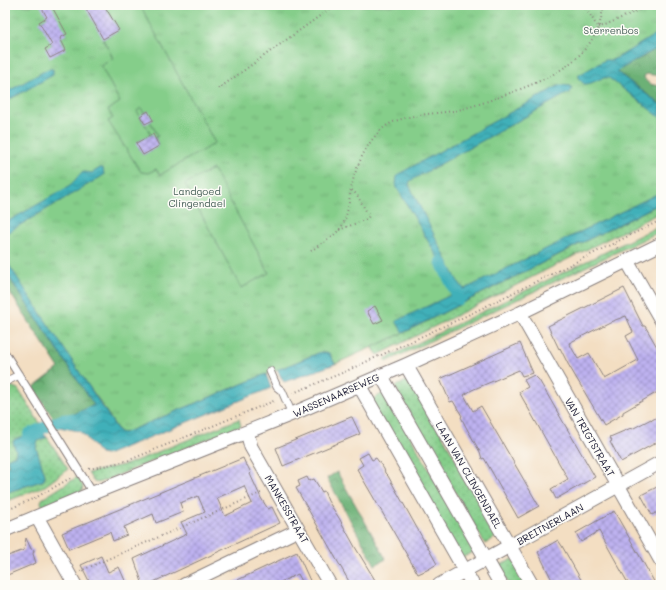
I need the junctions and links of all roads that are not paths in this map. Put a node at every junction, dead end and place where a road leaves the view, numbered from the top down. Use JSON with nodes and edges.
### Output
{"nodes":[{"id":1,"x":661,"y":244,"type":"edge"},
{"id":2,"x":627,"y":261,"type":"junction"},
{"id":3,"x":520,"y":313,"type":"junction"},
{"id":4,"x":661,"y":320,"type":"edge"},
{"id":5,"x":5,"y":353,"type":"edge"},
{"id":6,"x":8,"y":364,"type":"edge"},
{"id":7,"x":406,"y":365,"type":"junction"},
{"id":8,"x":270,"y":371,"type":"dead end"},
{"id":9,"x":19,"y":375,"type":"junction"},
{"id":10,"x":381,"y":375,"type":"junction"},
{"id":11,"x":5,"y":382,"type":"edge"},
{"id":12,"x":359,"y":385,"type":"junction"},
{"id":13,"x":292,"y":414,"type":"junction"},
{"id":14,"x":247,"y":432,"type":"junction"},
{"id":15,"x":661,"y":462,"type":"edge"},
{"id":16,"x":618,"y":486,"type":"junction"},
{"id":17,"x":93,"y":493,"type":"junction"},
{"id":18,"x":37,"y":517,"type":"junction"},
{"id":19,"x":5,"y":530,"type":"edge"},
{"id":20,"x":298,"y":530,"type":"junction"},
{"id":21,"x":510,"y":546,"type":"junction"},
{"id":22,"x":486,"y":559,"type":"junction"},
{"id":23,"x":661,"y":561,"type":"edge"},
{"id":24,"x":464,"y":571,"type":"junction"},
{"id":25,"x":72,"y":580,"type":"edge"},
{"id":26,"x":184,"y":585,"type":"edge"},
{"id":27,"x":330,"y":585,"type":"edge"},
{"id":28,"x":439,"y":585,"type":"edge"},
{"id":29,"x":472,"y":585,"type":"edge"},
{"id":30,"x":501,"y":585,"type":"edge"},
{"id":31,"x":532,"y":585,"type":"edge"}],
"edges":[{"from":1,"to":2,"type":"street","name":"WASSENAARSEWEG"},
{"from":2,"to":3,"type":"street","name":"WASSENAARSEWEG"},
{"from":2,"to":4,"type":"street"},
{"from":3,"to":7,"type":"street","name":"WASSENAARSEWEG"},
{"from":3,"to":16,"type":"street","name":"VAN TRIGTSTRAAT"},
{"from":5,"to":6,"type":"lane"},
{"from":6,"to":9,"type":"lane"},
{"from":7,"to":10,"type":"street","name":"WASSENAARSEWEG"},
{"from":7,"to":21,"type":"street","name":"LAAN VAN CLINGENDAEL"},
{"from":8,"to":13,"type":"lane"},
{"from":9,"to":11,"type":"lane"},
{"from":9,"to":17,"type":"lane"},
{"from":10,"to":12,"type":"street","name":"WASSENAARSEWEG"},
{"from":10,"to":22,"type":"street"},
{"from":12,"to":13,"type":"street","name":"WASSENAARSEWEG"},
{"from":12,"to":24,"type":"street"},
{"from":13,"to":14,"type":"street","name":"WASSENAARSEWEG"},
{"from":14,"to":17,"type":"street","name":"WASSENAARSEWEG"},
{"from":14,"to":20,"type":"street","name":"MANKESSTRAAT"},
{"from":15,"to":16,"type":"street","name":"BREITNERLAAN"},
{"from":16,"to":21,"type":"street","name":"BREITNERLAAN"},
{"from":16,"to":23,"type":"street","name":"VAN TRIGTSTRAAT"},
{"from":17,"to":18,"type":"street","name":"WASSENAARSEWEG"},
{"from":18,"to":19,"type":"street","name":"WASSENAARSEWEG"},
{"from":18,"to":25,"type":"street"},
{"from":20,"to":26,"type":"street"},
{"from":20,"to":27,"type":"street","name":"MANKESSTRAAT"},
{"from":21,"to":22,"type":"street","name":"BREITNERLAAN"},
{"from":21,"to":31,"type":"street","name":"LAAN VAN CLINGENDAEL"},
{"from":22,"to":24,"type":"street","name":"BREITNERLAAN"},
{"from":22,"to":30,"type":"street"},
{"from":24,"to":28,"type":"street","name":"BREITNERLAAN"},
{"from":24,"to":29,"type":"street"}]}
